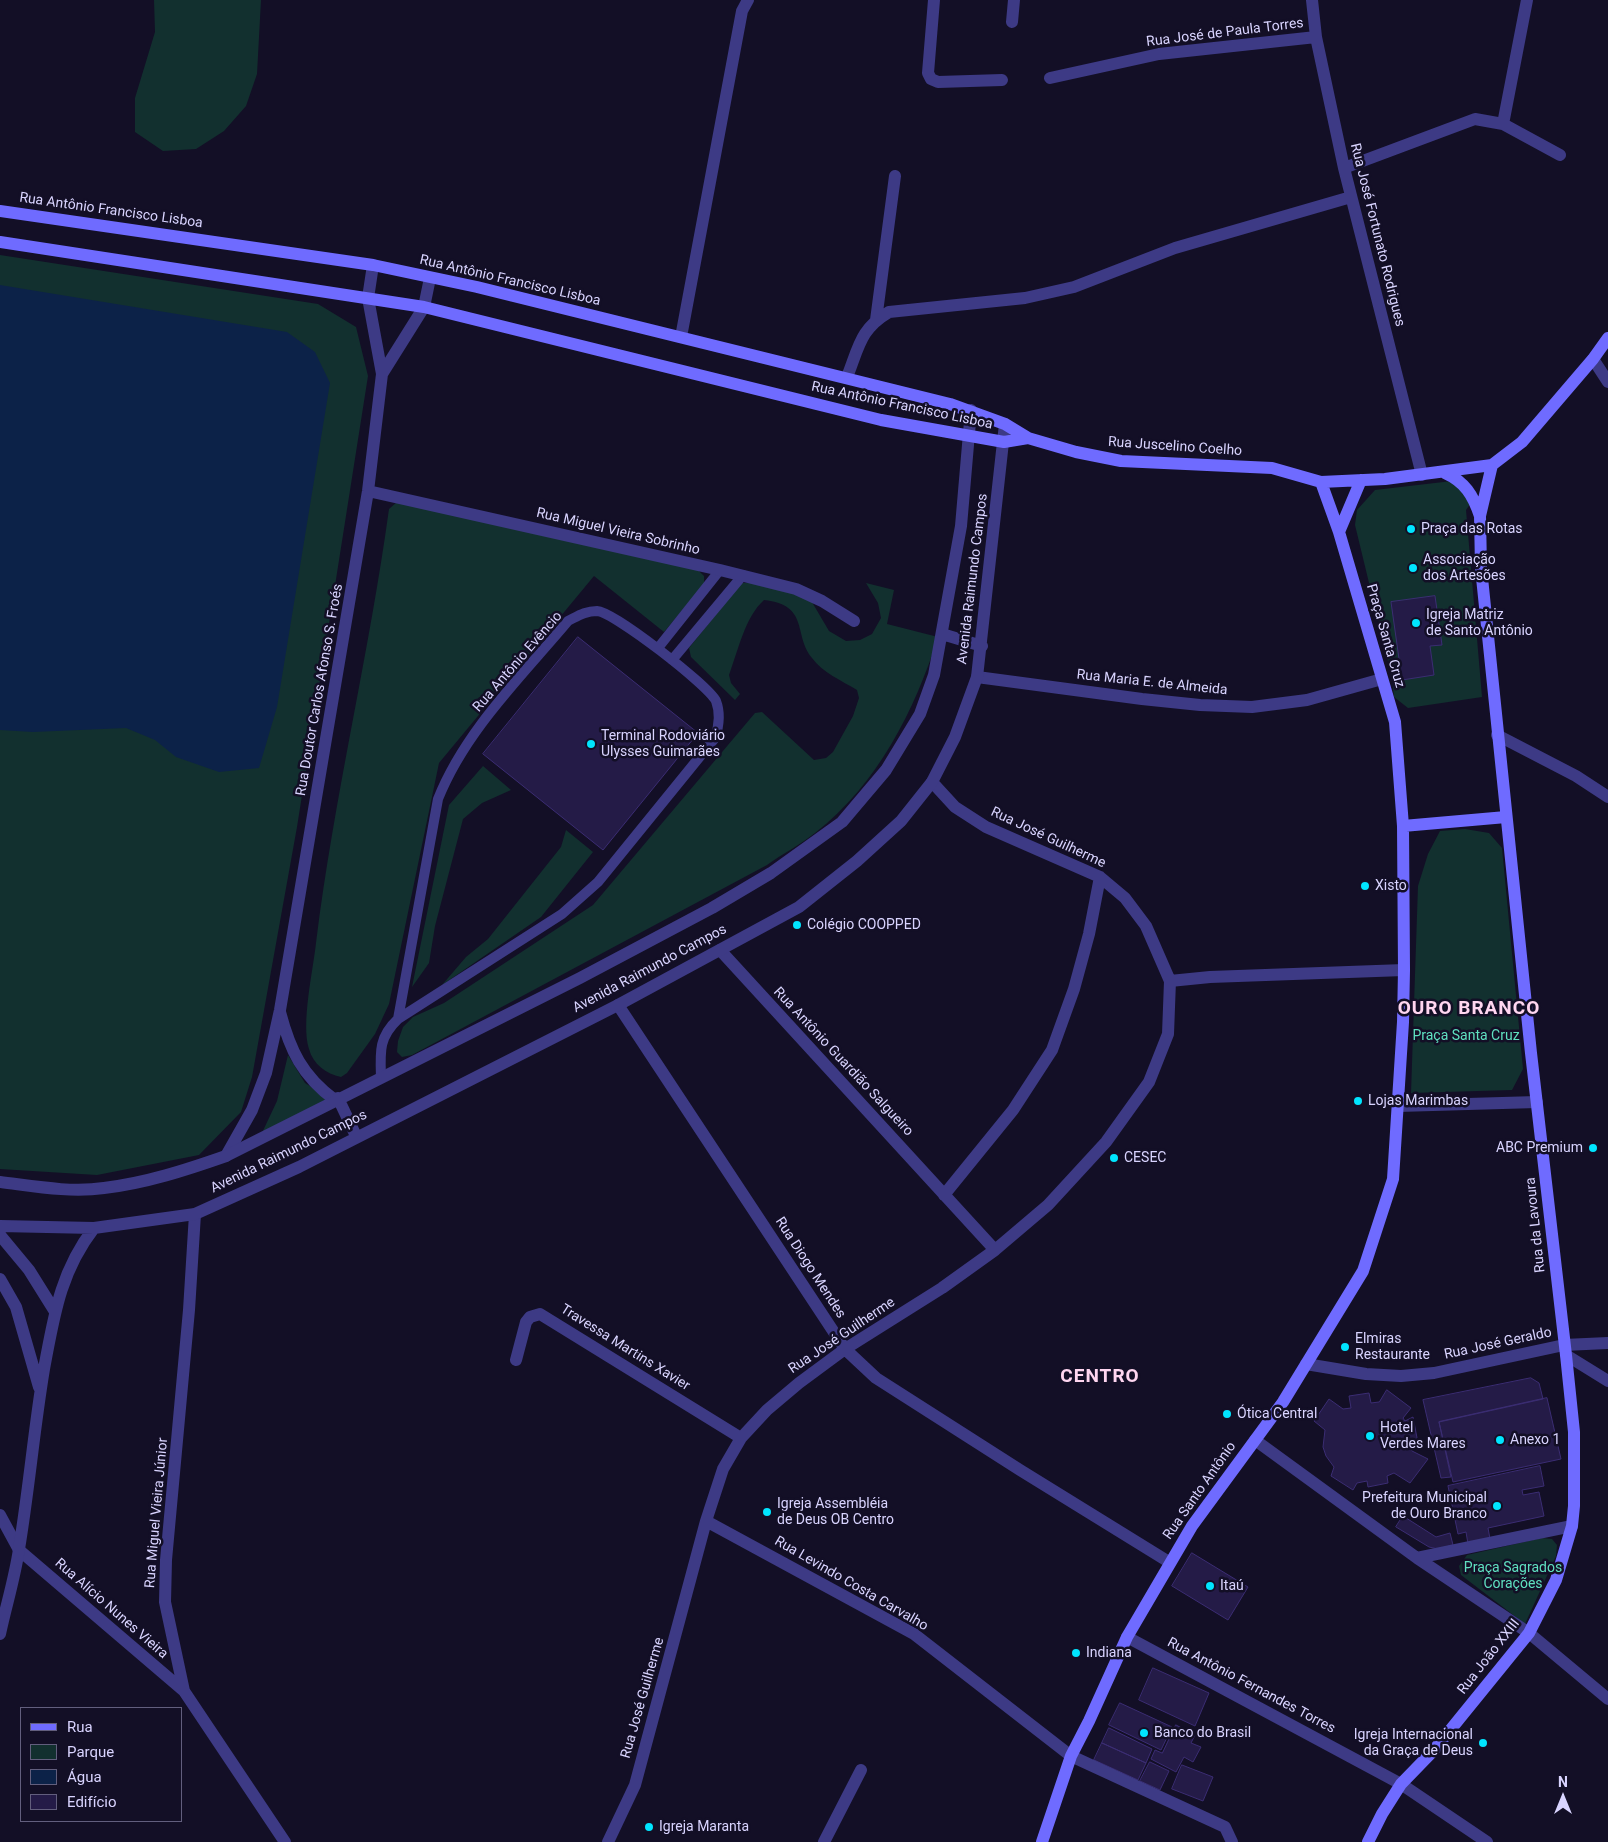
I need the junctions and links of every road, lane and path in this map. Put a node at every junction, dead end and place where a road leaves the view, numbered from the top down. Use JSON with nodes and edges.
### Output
{"nodes":[{"id":1,"x":748,"y":0,"type":"edge"},
{"id":2,"x":934,"y":0,"type":"edge"},
{"id":3,"x":1014,"y":0,"type":"edge"},
{"id":4,"x":1312,"y":0,"type":"edge"},
{"id":5,"x":1527,"y":0,"type":"edge"},
{"id":6,"x":1012,"y":22,"type":"dead end"},
{"id":7,"x":1316,"y":37,"type":"junction"},
{"id":8,"x":1050,"y":78,"type":"dead end"},
{"id":9,"x":1002,"y":80,"type":"dead end"},
{"id":10,"x":1503,"y":124,"type":"junction"},
{"id":11,"x":1560,"y":155,"type":"dead end"},
{"id":12,"x":1344,"y":168,"type":"junction"},
{"id":13,"x":895,"y":176,"type":"dead end"},
{"id":14,"x":1352,"y":197,"type":"junction"},
{"id":15,"x":0,"y":210,"type":"edge"},
{"id":16,"x":0,"y":242,"type":"edge"},
{"id":17,"x":373,"y":265,"type":"junction"},
{"id":18,"x":430,"y":278,"type":"junction"},
{"id":19,"x":368,"y":298,"type":"junction"},
{"id":20,"x":424,"y":307,"type":"junction"},
{"id":21,"x":876,"y":320,"type":"junction"},
{"id":22,"x":681,"y":337,"type":"junction"},
{"id":23,"x":1608,"y":338,"type":"edge"},
{"id":24,"x":1593,"y":359,"type":"junction"},
{"id":25,"x":382,"y":374,"type":"junction"},
{"id":26,"x":847,"y":377,"type":"junction"},
{"id":27,"x":1608,"y":382,"type":"edge"},
{"id":28,"x":970,"y":410,"type":"junction"},
{"id":29,"x":1005,"y":424,"type":"junction"},
{"id":30,"x":968,"y":437,"type":"junction"},
{"id":31,"x":1028,"y":438,"type":"junction"},
{"id":32,"x":1004,"y":442,"type":"junction"},
{"id":33,"x":1492,"y":465,"type":"junction"},
{"id":34,"x":1445,"y":473,"type":"junction"},
{"id":35,"x":1422,"y":475,"type":"junction"},
{"id":36,"x":1361,"y":480,"type":"junction"},
{"id":37,"x":1321,"y":482,"type":"junction"},
{"id":38,"x":368,"y":492,"type":"junction"},
{"id":39,"x":1480,"y":516,"type":"junction"},
{"id":40,"x":1339,"y":532,"type":"junction"},
{"id":41,"x":720,"y":570,"type":"junction"},
{"id":42,"x":743,"y":575,"type":"junction"},
{"id":43,"x":854,"y":621,"type":"dead end"},
{"id":44,"x":942,"y":634,"type":"junction"},
{"id":45,"x":982,"y":646,"type":"junction"},
{"id":46,"x":658,"y":648,"type":"junction"},
{"id":47,"x":672,"y":660,"type":"junction"},
{"id":48,"x":977,"y":677,"type":"junction"},
{"id":49,"x":1382,"y":679,"type":"junction"},
{"id":50,"x":1497,"y":735,"type":"junction"},
{"id":51,"x":932,"y":782,"type":"junction"},
{"id":52,"x":1608,"y":797,"type":"edge"},
{"id":53,"x":1506,"y":817,"type":"junction"},
{"id":54,"x":1403,"y":826,"type":"junction"},
{"id":55,"x":1100,"y":877,"type":"junction"},
{"id":56,"x":720,"y":950,"type":"junction"},
{"id":57,"x":1404,"y":970,"type":"junction"},
{"id":58,"x":1170,"y":981,"type":"junction"},
{"id":59,"x":618,"y":1005,"type":"junction"},
{"id":60,"x":280,"y":1010,"type":"junction"},
{"id":61,"x":398,"y":1019,"type":"junction"},
{"id":62,"x":381,"y":1077,"type":"junction"},
{"id":63,"x":336,"y":1099,"type":"junction"},
{"id":64,"x":1537,"y":1102,"type":"junction"},
{"id":65,"x":1398,"y":1106,"type":"junction"},
{"id":66,"x":356,"y":1136,"type":"junction"},
{"id":67,"x":226,"y":1156,"type":"junction"},
{"id":68,"x":0,"y":1182,"type":"edge"},
{"id":69,"x":944,"y":1195,"type":"junction"},
{"id":70,"x":195,"y":1214,"type":"junction"},
{"id":71,"x":0,"y":1226,"type":"edge"},
{"id":72,"x":94,"y":1228,"type":"junction"},
{"id":73,"x":0,"y":1234,"type":"edge"},
{"id":74,"x":995,"y":1250,"type":"junction"},
{"id":75,"x":0,"y":1279,"type":"edge"},
{"id":76,"x":54,"y":1310,"type":"junction"},
{"id":77,"x":1608,"y":1344,"type":"edge"},
{"id":78,"x":845,"y":1349,"type":"junction"},
{"id":79,"x":1565,"y":1350,"type":"junction"},
{"id":80,"x":516,"y":1360,"type":"dead end"},
{"id":81,"x":1306,"y":1364,"type":"junction"},
{"id":82,"x":1608,"y":1381,"type":"edge"},
{"id":83,"x":40,"y":1392,"type":"junction"},
{"id":84,"x":741,"y":1438,"type":"junction"},
{"id":85,"x":1255,"y":1440,"type":"junction"},
{"id":86,"x":0,"y":1515,"type":"edge"},
{"id":87,"x":706,"y":1520,"type":"junction"},
{"id":88,"x":1572,"y":1526,"type":"junction"},
{"id":89,"x":19,"y":1550,"type":"junction"},
{"id":90,"x":1417,"y":1558,"type":"junction"},
{"id":91,"x":1169,"y":1562,"type":"junction"},
{"id":92,"x":1529,"y":1633,"type":"junction"},
{"id":93,"x":0,"y":1634,"type":"edge"},
{"id":94,"x":1127,"y":1637,"type":"junction"},
{"id":95,"x":184,"y":1691,"type":"junction"},
{"id":96,"x":1608,"y":1699,"type":"edge"},
{"id":97,"x":1071,"y":1756,"type":"junction"},
{"id":98,"x":861,"y":1770,"type":"dead end"},
{"id":99,"x":1401,"y":1784,"type":"junction"},
{"id":100,"x":284,"y":1842,"type":"edge"},
{"id":101,"x":608,"y":1842,"type":"edge"},
{"id":102,"x":824,"y":1842,"type":"edge"},
{"id":103,"x":1042,"y":1842,"type":"edge"},
{"id":104,"x":1232,"y":1842,"type":"edge"},
{"id":105,"x":1368,"y":1842,"type":"edge"},
{"id":106,"x":1487,"y":1842,"type":"edge"}],
"edges":[{"from":1,"to":22,"type":"street"},
{"from":2,"to":9,"type":"street"},
{"from":3,"to":6,"type":"street"},
{"from":4,"to":7,"type":"street","name":"Rua José Fortunato Rodrigues"},
{"from":5,"to":10,"type":"street"},
{"from":7,"to":8,"type":"street","name":"Rua José de Paula Torres"},
{"from":7,"to":12,"type":"street","name":"Rua José Fortunato Rodrigues"},
{"from":10,"to":11,"type":"street"},
{"from":10,"to":12,"type":"street"},
{"from":12,"to":14,"type":"street","name":"Rua José Fortunato Rodrigues"},
{"from":13,"to":21,"type":"street"},
{"from":14,"to":21,"type":"street"},
{"from":14,"to":35,"type":"street","name":"Rua José Fortunato Rodrigues"},
{"from":15,"to":17,"type":"main road","name":"Rua Antônio Francisco Lisboa"},
{"from":16,"to":19,"type":"main road","name":"Rua Antônio Francisco Lisboa"},
{"from":17,"to":18,"type":"main road","name":"Rua Antônio Francisco Lisboa"},
{"from":17,"to":19,"type":"street"},
{"from":18,"to":20,"type":"street"},
{"from":18,"to":22,"type":"main road","name":"Rua Antônio Francisco Lisboa"},
{"from":19,"to":20,"type":"main road","name":"Rua Antônio Francisco Lisboa"},
{"from":19,"to":25,"type":"street"},
{"from":20,"to":25,"type":"street"},
{"from":20,"to":30,"type":"main road","name":"Rua Antônio Francisco Lisboa"},
{"from":21,"to":26,"type":"street"},
{"from":22,"to":26,"type":"main road","name":"Rua Antônio Francisco Lisboa"},
{"from":23,"to":24,"type":"main road"},
{"from":24,"to":27,"type":"street"},
{"from":24,"to":33,"type":"main road"},
{"from":25,"to":38,"type":"street","name":"Rua Doutor Carlos Afonso S. Froés"},
{"from":26,"to":28,"type":"main road","name":"Rua Antônio Francisco Lisboa"},
{"from":28,"to":29,"type":"main road","name":"Rua Antônio Francisco Lisboa"},
{"from":28,"to":30,"type":"street","name":"Avenida Raimundo Campos"},
{"from":29,"to":31,"type":"main road","name":"Rua Juscelino Coelho"},
{"from":29,"to":32,"type":"street","name":"Avenida Raimundo Campos"},
{"from":30,"to":32,"type":"main road","name":"Rua Antônio Francisco Lisboa"},
{"from":30,"to":44,"type":"street","name":"Avenida Raimundo Campos"},
{"from":31,"to":32,"type":"main road","name":"Rua Juscelino Coelho"},
{"from":31,"to":37,"type":"main road","name":"Rua Juscelino Coelho"},
{"from":32,"to":45,"type":"street","name":"Avenida Raimundo Campos"},
{"from":33,"to":34,"type":"main road"},
{"from":33,"to":39,"type":"main road"},
{"from":34,"to":35,"type":"main road"},
{"from":34,"to":39,"type":"main road"},
{"from":35,"to":36,"type":"main road"},
{"from":36,"to":37,"type":"main road"},
{"from":36,"to":40,"type":"main road"},
{"from":37,"to":40,"type":"main road","name":"Praça Santa Cruz"},
{"from":38,"to":41,"type":"street","name":"Rua Miguel Vieira Sobrinho"},
{"from":38,"to":60,"type":"street","name":"Rua Doutor Carlos Afonso S. Froés"},
{"from":39,"to":50,"type":"main road"},
{"from":40,"to":49,"type":"main road","name":"Praça Santa Cruz"},
{"from":41,"to":42,"type":"street","name":"Rua Miguel Vieira Sobrinho"},
{"from":41,"to":46,"type":"lane"},
{"from":42,"to":43,"type":"street","name":"Rua Miguel Vieira Sobrinho"},
{"from":42,"to":47,"type":"lane"},
{"from":44,"to":45,"type":"street"},
{"from":44,"to":62,"type":"street","name":"Avenida Raimundo Campos"},
{"from":45,"to":48,"type":"street","name":"Avenida Raimundo Campos"},
{"from":46,"to":47,"type":"lane","name":"Rua Antônio Evêncio"},
{"from":46,"to":61,"type":"lane","name":"Rua Antônio Evêncio"},
{"from":47,"to":61,"type":"lane","name":"Rua Antônio Evêncio"},
{"from":48,"to":49,"type":"street","name":"Rua Maria E. de Almeida"},
{"from":48,"to":51,"type":"street","name":"Avenida Raimundo Campos"},
{"from":49,"to":54,"type":"main road","name":"Praça Santa Cruz"},
{"from":50,"to":52,"type":"street"},
{"from":50,"to":53,"type":"main road"},
{"from":51,"to":55,"type":"street","name":"Rua José Guilherme"},
{"from":51,"to":56,"type":"street","name":"Avenida Raimundo Campos"},
{"from":53,"to":54,"type":"main road"},
{"from":53,"to":64,"type":"main road"},
{"from":54,"to":57,"type":"main road","name":"Praça Santa Cruz"},
{"from":55,"to":58,"type":"street","name":"Rua José Guilherme"},
{"from":55,"to":69,"type":"street"},
{"from":56,"to":59,"type":"street","name":"Avenida Raimundo Campos"},
{"from":56,"to":69,"type":"street","name":"Rua Antônio Guardião Salgueiro"},
{"from":57,"to":58,"type":"street"},
{"from":57,"to":65,"type":"main road","name":"Praça Santa Cruz"},
{"from":58,"to":74,"type":"street","name":"Rua José Guilherme"},
{"from":59,"to":66,"type":"street","name":"Avenida Raimundo Campos"},
{"from":59,"to":78,"type":"street","name":"Rua Diogo Mendes"},
{"from":60,"to":63,"type":"street"},
{"from":60,"to":67,"type":"street","name":"Rua Doutor Carlos Afonso S. Froés"},
{"from":61,"to":62,"type":"lane","name":"Rua Antônio Evêncio"},
{"from":62,"to":63,"type":"street","name":"Avenida Raimundo Campos"},
{"from":63,"to":66,"type":"street"},
{"from":63,"to":67,"type":"street","name":"Avenida Raimundo Campos"},
{"from":64,"to":65,"type":"street"},
{"from":64,"to":79,"type":"main road","name":"Rua da Lavoura"},
{"from":65,"to":81,"type":"main road","name":"Rua Santo Antônio"},
{"from":66,"to":70,"type":"street","name":"Avenida Raimundo Campos"},
{"from":67,"to":68,"type":"street","name":"Avenida Raimundo Campos"},
{"from":69,"to":74,"type":"street","name":"Rua Antônio Guardião Salgueiro"},
{"from":70,"to":72,"type":"street","name":"Avenida Raimundo Campos"},
{"from":70,"to":95,"type":"street","name":"Rua Miguel Vieira Júnior"},
{"from":71,"to":72,"type":"street","name":"Avenida Raimundo Campos"},
{"from":72,"to":76,"type":"street"},
{"from":73,"to":76,"type":"street"},
{"from":74,"to":78,"type":"street","name":"Rua José Guilherme"},
{"from":75,"to":83,"type":"street"},
{"from":76,"to":83,"type":"street"},
{"from":77,"to":79,"type":"street","name":"Rua José Geraldo"},
{"from":78,"to":84,"type":"street","name":"Rua José Guilherme"},
{"from":78,"to":91,"type":"street","name":"Rua Diogo Mendes"},
{"from":79,"to":81,"type":"street","name":"Rua José Geraldo"},
{"from":79,"to":82,"type":"street"},
{"from":79,"to":88,"type":"main road","name":"Rua João XXIII"},
{"from":80,"to":84,"type":"street","name":"Travessa Martins Xavier"},
{"from":81,"to":85,"type":"main road","name":"Rua Santo Antônio"},
{"from":83,"to":89,"type":"street"},
{"from":84,"to":87,"type":"street","name":"Rua José Guilherme"},
{"from":85,"to":90,"type":"street"},
{"from":85,"to":91,"type":"main road","name":"Rua Santo Antônio"},
{"from":86,"to":89,"type":"street"},
{"from":87,"to":97,"type":"street","name":"Rua Levindo Costa Carvalho"},
{"from":87,"to":101,"type":"street","name":"Rua José Guilherme"},
{"from":88,"to":90,"type":"street"},
{"from":88,"to":92,"type":"main road","name":"Rua João XXIII"},
{"from":89,"to":93,"type":"street"},
{"from":89,"to":95,"type":"street","name":"Rua Alício Nunes Vieira"},
{"from":90,"to":92,"type":"street"},
{"from":91,"to":94,"type":"main road","name":"Rua Santo Antônio"},
{"from":92,"to":96,"type":"street"},
{"from":92,"to":99,"type":"main road","name":"Rua João XXIII"},
{"from":94,"to":97,"type":"main road","name":"Rua Santo Antônio"},
{"from":94,"to":99,"type":"street","name":"Rua Antônio Fernandes Torres"},
{"from":95,"to":100,"type":"street","name":"Rua Miguel Vieira Júnior"},
{"from":97,"to":103,"type":"main road","name":"Rua Santo Antônio"},
{"from":97,"to":104,"type":"street","name":"Rua Levindo Costa Carvalho"},
{"from":98,"to":102,"type":"street"},
{"from":99,"to":105,"type":"main road","name":"Rua João XXIII"},
{"from":99,"to":106,"type":"street","name":"Rua Antônio Fernandes Torres"}]}
